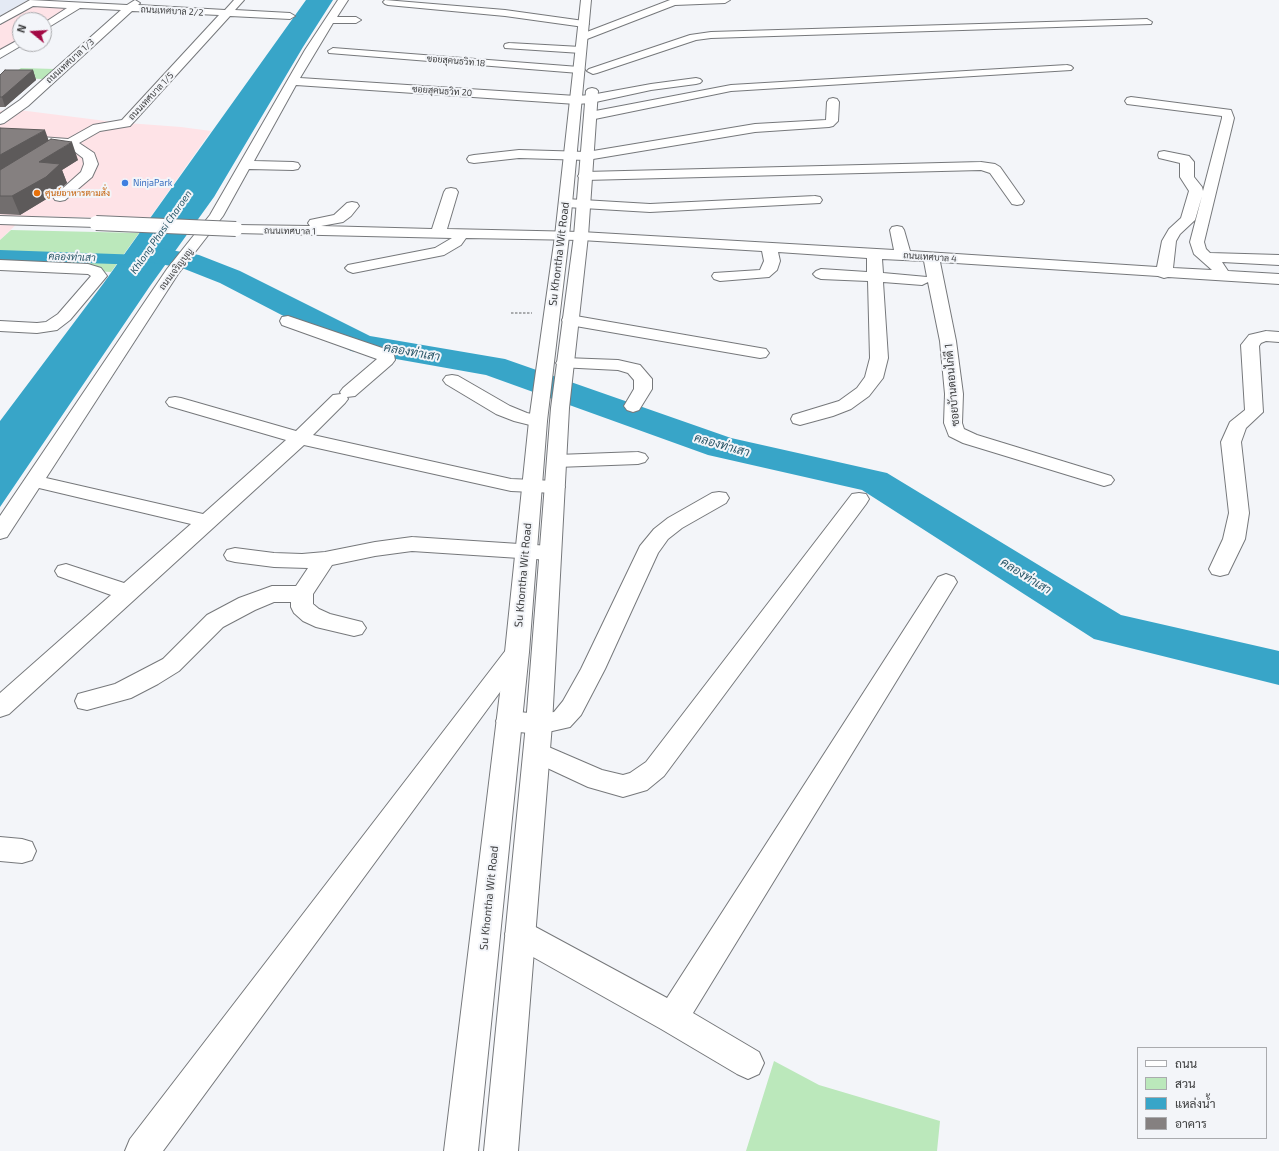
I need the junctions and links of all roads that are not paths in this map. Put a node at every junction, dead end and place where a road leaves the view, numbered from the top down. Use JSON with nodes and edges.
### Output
{"nodes":[{"id":1,"x":138,"y":0,"type":"edge"},
{"id":2,"x":239,"y":0,"type":"edge"},
{"id":3,"x":342,"y":0,"type":"edge"},
{"id":4,"x":586,"y":0,"type":"edge"},
{"id":5,"x":599,"y":0,"type":"edge"},
{"id":6,"x":725,"y":0,"type":"edge"},
{"id":7,"x":34,"y":2,"type":"edge"},
{"id":8,"x":388,"y":2,"type":"dead end"},
{"id":9,"x":77,"y":6,"type":"junction"},
{"id":10,"x":3,"y":8,"type":"dead end"},
{"id":11,"x":128,"y":9,"type":"junction"},
{"id":12,"x":17,"y":12,"type":"joint"},
{"id":13,"x":226,"y":14,"type":"junction"},
{"id":14,"x":12,"y":15,"type":"edge"},
{"id":15,"x":290,"y":16,"type":"dead end"},
{"id":16,"x":330,"y":20,"type":"junction"},
{"id":17,"x":356,"y":20,"type":"dead end"},
{"id":18,"x":0,"y":21,"type":"edge"},
{"id":19,"x":52,"y":22,"type":"edge"},
{"id":20,"x":1147,"y":22,"type":"dead end"},
{"id":21,"x":596,"y":32,"type":"junction"},
{"id":22,"x":509,"y":46,"type":"dead end"},
{"id":23,"x":12,"y":47,"type":"edge"},
{"id":24,"x":581,"y":48,"type":"junction"},
{"id":25,"x":333,"y":51,"type":"dead end"},
{"id":26,"x":0,"y":54,"type":"edge"},
{"id":27,"x":545,"y":60,"type":"dead end"},
{"id":28,"x":1067,"y":68,"type":"dead end"},
{"id":29,"x":593,"y":71,"type":"junction"},
{"id":30,"x":662,"y":74,"type":"dead end"},
{"id":31,"x":293,"y":81,"type":"junction"},
{"id":32,"x":696,"y":81,"type":"dead end"},
{"id":33,"x":651,"y":87,"type":"junction"},
{"id":34,"x":591,"y":99,"type":"junction"},
{"id":35,"x":576,"y":100,"type":"junction"},
{"id":36,"x":1131,"y":101,"type":"dead end"},
{"id":37,"x":833,"y":102,"type":"dead end"},
{"id":38,"x":590,"y":116,"type":"junction"},
{"id":39,"x":0,"y":120,"type":"edge"},
{"id":40,"x":0,"y":138,"type":"edge"},
{"id":41,"x":71,"y":143,"type":"junction"},
{"id":42,"x":1164,"y":155,"type":"dead end"},
{"id":43,"x":570,"y":156,"type":"junction"},
{"id":44,"x":587,"y":156,"type":"junction"},
{"id":45,"x":474,"y":159,"type":"dead end"},
{"id":46,"x":244,"y":165,"type":"junction"},
{"id":47,"x":293,"y":166,"type":"dead end"},
{"id":48,"x":585,"y":176,"type":"junction"},
{"id":49,"x":0,"y":185,"type":"edge"},
{"id":50,"x":451,"y":192,"type":"dead end"},
{"id":51,"x":60,"y":197,"type":"dead end"},
{"id":52,"x":815,"y":200,"type":"dead end"},
{"id":53,"x":1017,"y":201,"type":"dead end"},
{"id":54,"x":566,"y":203,"type":"junction"},
{"id":55,"x":583,"y":204,"type":"junction"},
{"id":56,"x":352,"y":206,"type":"dead end"},
{"id":57,"x":216,"y":216,"type":"junction"},
{"id":58,"x":0,"y":220,"type":"edge"},
{"id":59,"x":315,"y":223,"type":"junction"},
{"id":60,"x":897,"y":230,"type":"dead end"},
{"id":61,"x":343,"y":232,"type":"junction"},
{"id":62,"x":438,"y":233,"type":"junction"},
{"id":63,"x":462,"y":234,"type":"junction"},
{"id":64,"x":562,"y":236,"type":"junction"},
{"id":65,"x":581,"y":236,"type":"junction"},
{"id":66,"x":769,"y":247,"type":"junction"},
{"id":67,"x":874,"y":253,"type":"junction"},
{"id":68,"x":903,"y":255,"type":"junction"},
{"id":69,"x":931,"y":257,"type":"junction"},
{"id":70,"x":1207,"y":257,"type":"junction"},
{"id":71,"x":1279,"y":260,"type":"edge"},
{"id":72,"x":0,"y":266,"type":"edge"},
{"id":73,"x":353,"y":268,"type":"dead end"},
{"id":74,"x":1164,"y":273,"type":"junction"},
{"id":75,"x":821,"y":274,"type":"dead end"},
{"id":76,"x":720,"y":276,"type":"dead end"},
{"id":77,"x":1224,"y":276,"type":"junction"},
{"id":78,"x":876,"y":277,"type":"junction"},
{"id":79,"x":1279,"y":279,"type":"edge"},
{"id":80,"x":922,"y":280,"type":"dead end"},
{"id":81,"x":552,"y":314,"type":"junction"},
{"id":82,"x":571,"y":317,"type":"junction"},
{"id":83,"x":288,"y":321,"type":"dead end"},
{"id":84,"x":0,"y":326,"type":"edge"},
{"id":85,"x":1279,"y":337,"type":"edge"},
{"id":86,"x":760,"y":353,"type":"dead end"},
{"id":87,"x":565,"y":369,"type":"junction"},
{"id":88,"x":452,"y":380,"type":"dead end"},
{"id":89,"x":175,"y":402,"type":"dead end"},
{"id":90,"x":633,"y":406,"type":"dead end"},
{"id":91,"x":546,"y":411,"type":"junction"},
{"id":92,"x":800,"y":419,"type":"dead end"},
{"id":93,"x":300,"y":438,"type":"junction"},
{"id":94,"x":638,"y":458,"type":"dead end"},
{"id":95,"x":556,"y":461,"type":"junction"},
{"id":96,"x":1104,"y":480,"type":"dead end"},
{"id":97,"x":34,"y":481,"type":"junction"},
{"id":98,"x":543,"y":487,"type":"junction"},
{"id":99,"x":719,"y":498,"type":"dead end"},
{"id":100,"x":859,"y":499,"type":"dead end"},
{"id":101,"x":205,"y":522,"type":"junction"},
{"id":102,"x":0,"y":532,"type":"edge"},
{"id":103,"x":537,"y":552,"type":"junction"},
{"id":104,"x":235,"y":555,"type":"dead end"},
{"id":105,"x":325,"y":559,"type":"junction"},
{"id":106,"x":1220,"y":569,"type":"dead end"},
{"id":107,"x":66,"y":571,"type":"dead end"},
{"id":108,"x":946,"y":582,"type":"dead end"},
{"id":109,"x":127,"y":592,"type":"junction"},
{"id":110,"x":302,"y":594,"type":"junction"},
{"id":111,"x":354,"y":628,"type":"dead end"},
{"id":112,"x":516,"y":660,"type":"junction"},
{"id":113,"x":543,"y":668,"type":"junction"},
{"id":114,"x":87,"y":701,"type":"dead end"},
{"id":115,"x":0,"y":707,"type":"edge"},
{"id":116,"x":509,"y":721,"type":"junction"},
{"id":117,"x":539,"y":724,"type":"junction"},
{"id":118,"x":537,"y":752,"type":"junction"},
{"id":119,"x":520,"y":934,"type":"junction"},
{"id":120,"x":672,"y":1018,"type":"junction"},
{"id":121,"x":748,"y":1062,"type":"dead end"},
{"id":122,"x":142,"y":1151,"type":"edge"},
{"id":123,"x":461,"y":1151,"type":"edge"},
{"id":124,"x":501,"y":1151,"type":"edge"}],
"edges":[{"from":1,"to":11,"type":"street","name":"ถนนเทศบาล 1/3"},
{"from":2,"to":13,"type":"street","name":"ถนนเทศบาล 1/5"},
{"from":3,"to":16,"type":"street","name":"ถนนเจริญบุญ"},
{"from":4,"to":24,"type":"street","name":"Su Khontha Wit Road"},
{"from":5,"to":21,"type":"street","name":"Su Khontha Wit Road"},
{"from":6,"to":21,"type":"street"},
{"from":7,"to":9,"type":"street","name":"ถนนเทศบาล 2/2"},
{"from":7,"to":12,"type":"street"},
{"from":8,"to":24,"type":"street"},
{"from":9,"to":11,"type":"street","name":"ถนนเทศบาล 2/2"},
{"from":9,"to":19,"type":"street"},
{"from":10,"to":12,"type":"street"},
{"from":11,"to":13,"type":"street","name":"ถนนเทศบาล 2/2"},
{"from":11,"to":39,"type":"street","name":"ถนนเทศบาล 1/3"},
{"from":13,"to":15,"type":"street","name":"ถนนเทศบาล 2/2"},
{"from":13,"to":41,"type":"street","name":"ถนนเทศบาล 1/5"},
{"from":14,"to":18,"type":"street"},
{"from":16,"to":17,"type":"street"},
{"from":16,"to":31,"type":"street","name":"ถนนเจริญบุญ"},
{"from":20,"to":29,"type":"street"},
{"from":21,"to":24,"type":"street"},
{"from":21,"to":29,"type":"street","name":"Su Khontha Wit Road"},
{"from":22,"to":24,"type":"street"},
{"from":23,"to":26,"type":"street"},
{"from":24,"to":25,"type":"street","name":"ซอยสุคนธวิท 18"},
{"from":24,"to":27,"type":"street"},
{"from":24,"to":35,"type":"street","name":"Su Khontha Wit Road"},
{"from":28,"to":38,"type":"street"},
{"from":29,"to":34,"type":"street","name":"Su Khontha Wit Road"},
{"from":30,"to":33,"type":"street"},
{"from":31,"to":35,"type":"street","name":"ซอยสุคนธวิท 20"},
{"from":31,"to":46,"type":"street","name":"ถนนเจริญบุญ"},
{"from":32,"to":33,"type":"street","name":"ซอยสุคนธวิท 20"},
{"from":33,"to":34,"type":"street","name":"ซอยสุคนธวิท 20"},
{"from":34,"to":35,"type":"street","name":"ซอยสุคนธวิท 20"},
{"from":34,"to":38,"type":"street","name":"Su Khontha Wit Road"},
{"from":35,"to":43,"type":"street","name":"Su Khontha Wit Road"},
{"from":36,"to":70,"type":"street"},
{"from":37,"to":44,"type":"street"},
{"from":38,"to":44,"type":"street","name":"Su Khontha Wit Road"},
{"from":40,"to":41,"type":"street"},
{"from":41,"to":49,"type":"street","name":"ถนนเทศบาล 1/5"},
{"from":41,"to":51,"type":"street"},
{"from":42,"to":74,"type":"street"},
{"from":43,"to":44,"type":"street"},
{"from":43,"to":45,"type":"street"},
{"from":43,"to":54,"type":"street","name":"Su Khontha Wit Road"},
{"from":44,"to":48,"type":"street","name":"Su Khontha Wit Road"},
{"from":46,"to":47,"type":"street"},
{"from":46,"to":57,"type":"street","name":"ถนนเจริญบุญ"},
{"from":48,"to":53,"type":"street"},
{"from":48,"to":55,"type":"street","name":"Su Khontha Wit Road"},
{"from":50,"to":62,"type":"street"},
{"from":52,"to":55,"type":"street"},
{"from":54,"to":55,"type":"street"},
{"from":54,"to":64,"type":"street","name":"Su Khontha Wit Road"},
{"from":55,"to":65,"type":"street","name":"Su Khontha Wit Road"},
{"from":56,"to":59,"type":"street"},
{"from":57,"to":59,"type":"street"},
{"from":57,"to":97,"type":"street","name":"ถนนเจริญบุญ"},
{"from":58,"to":61,"type":"street","name":"ถนนเทศบาล 1","bridge":true},
{"from":59,"to":61,"type":"street"},
{"from":60,"to":68,"type":"street"},
{"from":61,"to":62,"type":"street","name":"ถนนเทศบาล 1"},
{"from":62,"to":63,"type":"street","name":"ถนนเทศบาล 1"},
{"from":63,"to":64,"type":"street","name":"ถนนเทศบาล 1"},
{"from":63,"to":73,"type":"street"},
{"from":64,"to":65,"type":"street","name":"ถนนเทศบาล 1"},
{"from":64,"to":81,"type":"street","name":"Su Khontha Wit Road"},
{"from":65,"to":66,"type":"street","name":"ถนนเทศบาล 4"},
{"from":65,"to":82,"type":"street","name":"Su Khontha Wit Road"},
{"from":66,"to":67,"type":"street","name":"ถนนเทศบาล 4"},
{"from":66,"to":76,"type":"street"},
{"from":67,"to":68,"type":"street","name":"ถนนเทศบาล 4"},
{"from":67,"to":78,"type":"street"},
{"from":68,"to":69,"type":"street","name":"ถนนเทศบาล 4"},
{"from":69,"to":74,"type":"street","name":"ถนนเทศบาล 4"},
{"from":69,"to":96,"type":"street","name":"ซอยบัานดอนไก่ดี 1"},
{"from":70,"to":71,"type":"street"},
{"from":70,"to":77,"type":"street"},
{"from":72,"to":84,"type":"street"},
{"from":74,"to":77,"type":"street","name":"ถนนเทศบาล 4"},
{"from":75,"to":78,"type":"street"},
{"from":77,"to":79,"type":"street","name":"ถนนเทศบาล 4"},
{"from":78,"to":80,"type":"street"},
{"from":78,"to":92,"type":"street"},
{"from":81,"to":82,"type":"street"},
{"from":81,"to":91,"type":"street","name":"Su Khontha Wit Road"},
{"from":82,"to":86,"type":"street"},
{"from":82,"to":87,"type":"street","name":"Su Khontha Wit Road"},
{"from":83,"to":93,"type":"street"},
{"from":85,"to":106,"type":"street"},
{"from":87,"to":90,"type":"street"},
{"from":87,"to":91,"type":"street","name":"Su Khontha Wit Road"},
{"from":88,"to":91,"type":"street"},
{"from":89,"to":93,"type":"street"},
{"from":91,"to":95,"type":"street","name":"Su Khontha Wit Road"},
{"from":91,"to":98,"type":"street","name":"Su Khontha Wit Road"},
{"from":93,"to":98,"type":"street"},
{"from":93,"to":101,"type":"street"},
{"from":94,"to":95,"type":"street"},
{"from":95,"to":98,"type":"street","name":"Su Khontha Wit Road"},
{"from":97,"to":101,"type":"street"},
{"from":97,"to":102,"type":"street","name":"ถนนเจริญบุญ"},
{"from":98,"to":103,"type":"street","name":"Su Khontha Wit Road"},
{"from":99,"to":117,"type":"street"},
{"from":100,"to":118,"type":"street"},
{"from":101,"to":109,"type":"street"},
{"from":103,"to":105,"type":"street"},
{"from":103,"to":112,"type":"street","name":"Su Khontha Wit Road"},
{"from":103,"to":113,"type":"street","name":"Su Khontha Wit Road"},
{"from":104,"to":105,"type":"street"},
{"from":105,"to":110,"type":"street"},
{"from":107,"to":109,"type":"street"},
{"from":108,"to":120,"type":"street"},
{"from":109,"to":115,"type":"street"},
{"from":110,"to":111,"type":"street"},
{"from":110,"to":114,"type":"street"},
{"from":112,"to":113,"type":"street"},
{"from":112,"to":116,"type":"street","name":"Su Khontha Wit Road"},
{"from":112,"to":122,"type":"street"},
{"from":113,"to":117,"type":"street","name":"Su Khontha Wit Road"},
{"from":116,"to":117,"type":"street"},
{"from":116,"to":123,"type":"street","name":"Su Khontha Wit Road"},
{"from":117,"to":118,"type":"street","name":"Su Khontha Wit Road"},
{"from":118,"to":119,"type":"street","name":"Su Khontha Wit Road"},
{"from":119,"to":120,"type":"street"},
{"from":119,"to":124,"type":"street","name":"Su Khontha Wit Road"},
{"from":120,"to":121,"type":"street"}]}
